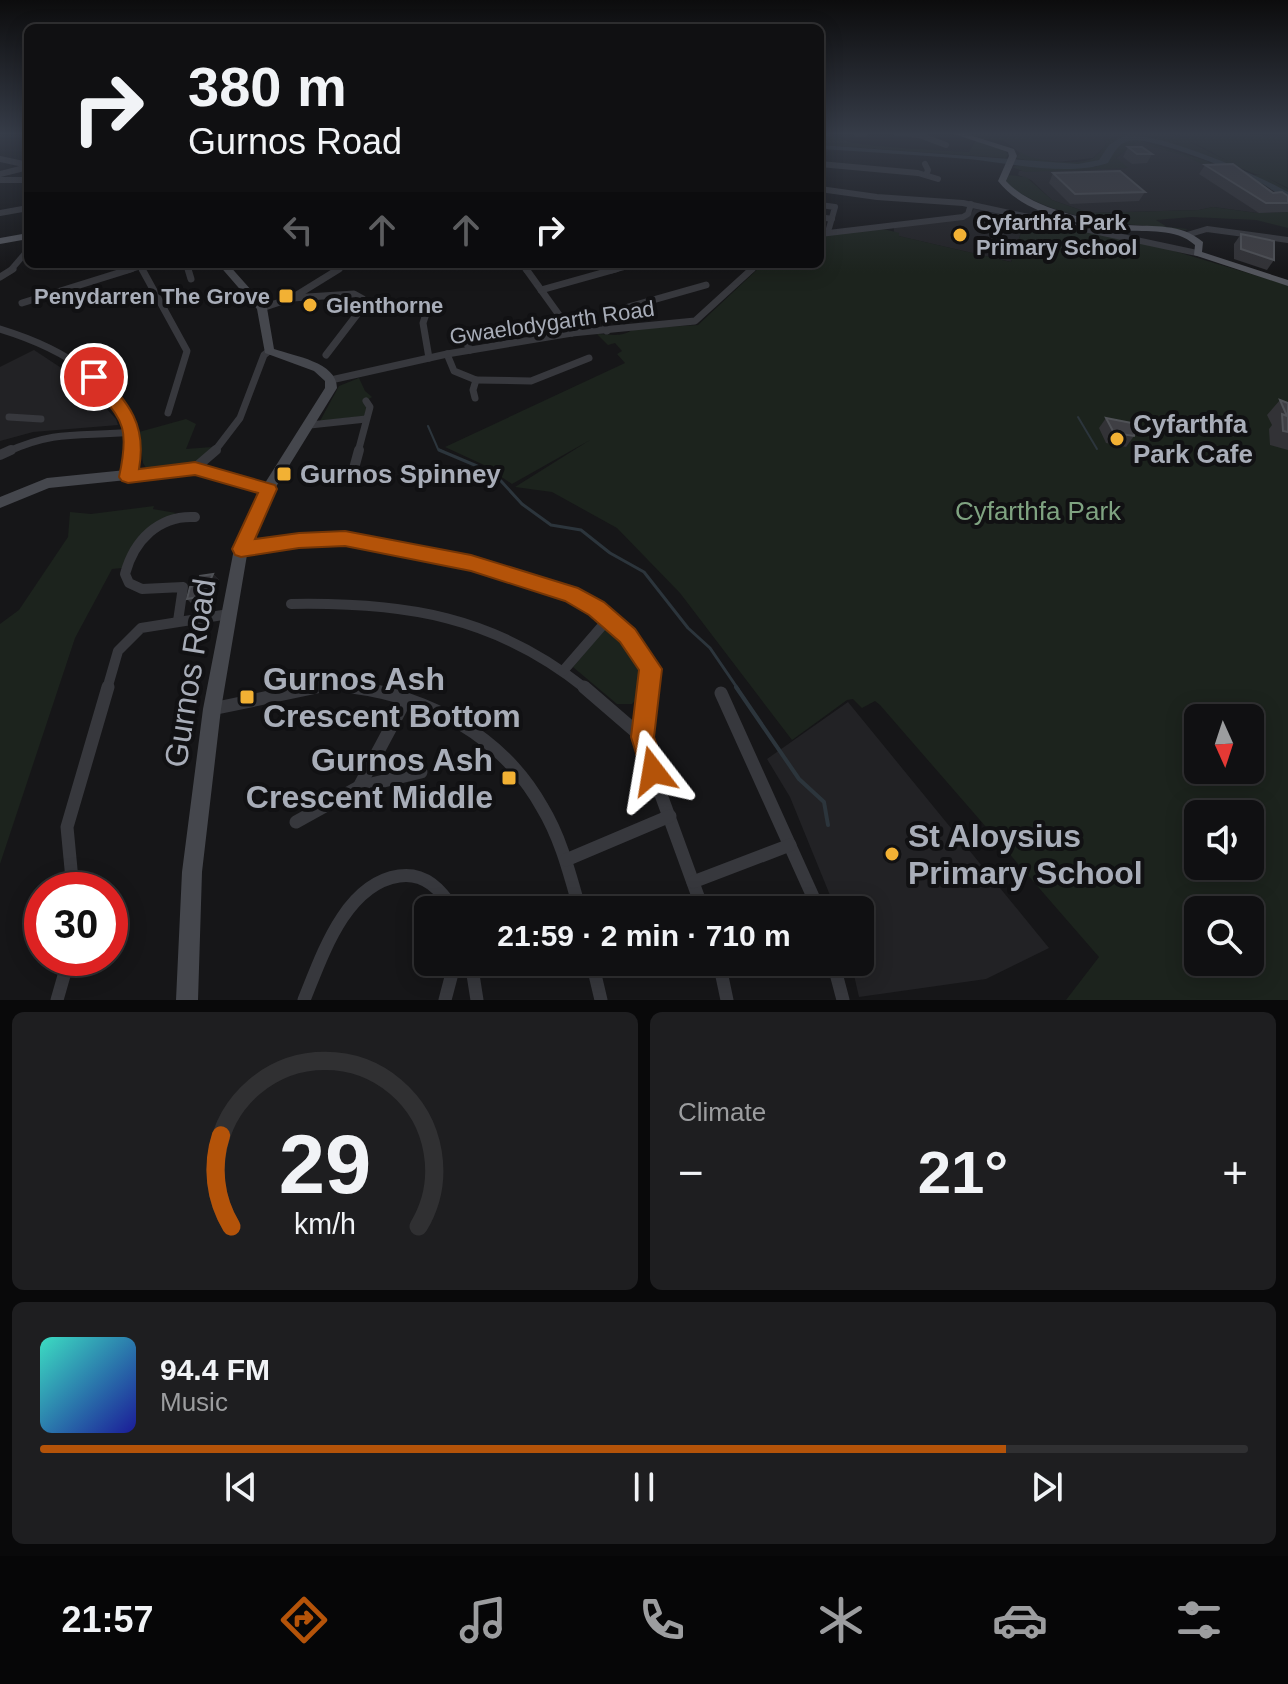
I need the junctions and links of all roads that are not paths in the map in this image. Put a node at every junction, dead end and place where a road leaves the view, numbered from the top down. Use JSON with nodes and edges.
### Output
{"nodes":[{"id":1,"x":0,"y":180,"type":"edge"},
{"id":2,"x":24,"y":180,"type":"edge"},
{"id":3,"x":1003,"y":180,"type":"edge"},
{"id":4,"x":824,"y":189,"type":"edge"},
{"id":5,"x":971,"y":204,"type":"junction"},
{"id":6,"x":824,"y":206,"type":"edge"},
{"id":7,"x":24,"y":209,"type":"edge"},
{"id":8,"x":0,"y":213,"type":"edge"},
{"id":9,"x":824,"y":218,"type":"edge"},
{"id":10,"x":832,"y":219,"type":"junction"},
{"id":11,"x":828,"y":232,"type":"junction"},
{"id":12,"x":824,"y":233,"type":"edge"},
{"id":13,"x":1187,"y":235,"type":"junction"},
{"id":14,"x":24,"y":237,"type":"edge"},
{"id":15,"x":1288,"y":240,"type":"edge"},
{"id":16,"x":0,"y":241,"type":"edge"},
{"id":17,"x":1197,"y":253,"type":"junction"},
{"id":18,"x":24,"y":255,"type":"edge"},
{"id":19,"x":133,"y":268,"type":"edge"},
{"id":20,"x":144,"y":268,"type":"edge"},
{"id":21,"x":188,"y":268,"type":"edge"},
{"id":22,"x":227,"y":268,"type":"edge"},
{"id":23,"x":341,"y":268,"type":"edge"},
{"id":24,"x":525,"y":268,"type":"edge"},
{"id":25,"x":621,"y":268,"type":"edge"},
{"id":26,"x":754,"y":268,"type":"edge"},
{"id":27,"x":0,"y":277,"type":"edge"},
{"id":28,"x":191,"y":279,"type":"dead end"},
{"id":29,"x":1288,"y":283,"type":"edge"},
{"id":30,"x":706,"y":285,"type":"dead end"},
{"id":31,"x":541,"y":290,"type":"junction"},
{"id":32,"x":292,"y":298,"type":"junction"},
{"id":33,"x":22,"y":303,"type":"dead end"},
{"id":34,"x":262,"y":308,"type":"junction"},
{"id":35,"x":427,"y":311,"type":"dead end"},
{"id":36,"x":0,"y":329,"type":"edge"},
{"id":37,"x":607,"y":331,"type":"junction"},
{"id":38,"x":572,"y":333,"type":"junction"},
{"id":39,"x":462,"y":334,"type":"dead end"},
{"id":40,"x":470,"y":350,"type":"junction"},
{"id":41,"x":269,"y":351,"type":"junction"},
{"id":42,"x":447,"y":354,"type":"junction"},
{"id":43,"x":326,"y":355,"type":"dead end"},
{"id":44,"x":429,"y":358,"type":"junction"},
{"id":45,"x":589,"y":358,"type":"dead end"},
{"id":46,"x":331,"y":380,"type":"junction"},
{"id":47,"x":476,"y":380,"type":"junction"},
{"id":48,"x":475,"y":398,"type":"dead end"},
{"id":49,"x":366,"y":401,"type":"dead end"},
{"id":50,"x":168,"y":413,"type":"dead end"},
{"id":51,"x":9,"y":417,"type":"dead end"},
{"id":52,"x":41,"y":419,"type":"dead end"},
{"id":53,"x":366,"y":419,"type":"junction"},
{"id":54,"x":310,"y":425,"type":"junction"},
{"id":55,"x":132,"y":432,"type":"junction"},
{"id":56,"x":0,"y":455,"type":"edge"},
{"id":57,"x":195,"y":468,"type":"junction"},
{"id":58,"x":353,"y":472,"type":"dead end"},
{"id":59,"x":128,"y":477,"type":"junction"},
{"id":60,"x":268,"y":489,"type":"junction"},
{"id":61,"x":0,"y":503,"type":"edge"},
{"id":62,"x":195,"y":517,"type":"dead end"},
{"id":63,"x":241,"y":549,"type":"junction"},
{"id":64,"x":198,"y":585,"type":"edge"},
{"id":65,"x":183,"y":588,"type":"junction"},
{"id":66,"x":291,"y":604,"type":"dead end"},
{"id":67,"x":229,"y":614,"type":"junction"},
{"id":68,"x":609,"y":618,"type":"junction"},
{"id":69,"x":178,"y":621,"type":"junction"},
{"id":70,"x":563,"y":671,"type":"junction"},
{"id":71,"x":721,"y":693,"type":"dead end"},
{"id":72,"x":406,"y":699,"type":"junction"},
{"id":73,"x":212,"y":709,"type":"junction"},
{"id":74,"x":642,"y":737,"type":"junction"},
{"id":75,"x":421,"y":772,"type":"dead end"},
{"id":76,"x":359,"y":787,"type":"junction"},
{"id":77,"x":670,"y":816,"type":"junction"},
{"id":78,"x":296,"y":822,"type":"dead end"},
{"id":79,"x":790,"y":845,"type":"junction"},
{"id":80,"x":566,"y":860,"type":"junction"},
{"id":81,"x":71,"y":872,"type":"edge"},
{"id":82,"x":693,"y":882,"type":"junction"},
{"id":83,"x":443,"y":896,"type":"edge"},
{"id":84,"x":576,"y":896,"type":"edge"},
{"id":85,"x":698,"y":896,"type":"edge"},
{"id":86,"x":813,"y":896,"type":"edge"},
{"id":87,"x":64,"y":976,"type":"edge"},
{"id":88,"x":451,"y":976,"type":"edge"},
{"id":89,"x":473,"y":976,"type":"edge"},
{"id":90,"x":595,"y":976,"type":"edge"},
{"id":91,"x":722,"y":976,"type":"edge"},
{"id":92,"x":837,"y":976,"type":"edge"},
{"id":93,"x":57,"y":1000,"type":"edge"},
{"id":94,"x":187,"y":1000,"type":"edge"},
{"id":95,"x":304,"y":1000,"type":"edge"},
{"id":96,"x":445,"y":1000,"type":"edge"},
{"id":97,"x":477,"y":1000,"type":"edge"},
{"id":98,"x":601,"y":1000,"type":"edge"},
{"id":99,"x":727,"y":1000,"type":"edge"},
{"id":100,"x":843,"y":1000,"type":"edge"}],
"edges":[{"from":1,"to":2,"type":"street"},
{"from":3,"to":13,"type":"main road"},
{"from":4,"to":5,"type":"street"},
{"from":5,"to":11,"type":"street"},
{"from":5,"to":17,"type":"street"},
{"from":6,"to":10,"type":"street"},
{"from":7,"to":8,"type":"street"},
{"from":9,"to":10,"type":"street"},
{"from":10,"to":11,"type":"street"},
{"from":11,"to":12,"type":"street"},
{"from":13,"to":15,"type":"street"},
{"from":13,"to":17,"type":"main road"},
{"from":14,"to":16,"type":"main road"},
{"from":17,"to":29,"type":"main road"},
{"from":18,"to":27,"type":"street"},
{"from":19,"to":33,"type":"street"},
{"from":20,"to":50,"type":"street"},
{"from":21,"to":28,"type":"street"},
{"from":22,"to":34,"type":"street"},
{"from":23,"to":32,"type":"street"},
{"from":24,"to":31,"type":"street"},
{"from":25,"to":31,"type":"street"},
{"from":26,"to":37,"type":"street","name":"Gwaelodygarth Road"},
{"from":30,"to":37,"type":"street"},
{"from":31,"to":38,"type":"street"},
{"from":32,"to":34,"type":"street"},
{"from":32,"to":43,"type":"street"},
{"from":34,"to":41,"type":"street"},
{"from":35,"to":44,"type":"street"},
{"from":36,"to":55,"type":"street"},
{"from":37,"to":38,"type":"street","name":"Gwaelodygarth Road"},
{"from":38,"to":40,"type":"street","name":"Gwaelodygarth Road"},
{"from":39,"to":40,"type":"street"},
{"from":40,"to":42,"type":"street","name":"Gwaelodygarth Road"},
{"from":41,"to":46,"type":"street"},
{"from":41,"to":57,"type":"street"},
{"from":42,"to":44,"type":"street","name":"Gwaelodygarth Road"},
{"from":42,"to":47,"type":"street"},
{"from":44,"to":46,"type":"street","name":"Gwaelodygarth Road"},
{"from":45,"to":47,"type":"street"},
{"from":46,"to":54,"type":"street","name":"Gurnos Road"},
{"from":47,"to":48,"type":"street"},
{"from":49,"to":53,"type":"street"},
{"from":51,"to":52,"type":"street"},
{"from":53,"to":54,"type":"street"},
{"from":53,"to":58,"type":"street"},
{"from":54,"to":60,"type":"street","name":"Gurnos Road"},
{"from":55,"to":56,"type":"street"},
{"from":55,"to":59,"type":"street"},
{"from":57,"to":59,"type":"street"},
{"from":57,"to":60,"type":"street"},
{"from":59,"to":61,"type":"street"},
{"from":60,"to":63,"type":"street","name":"Gurnos Road"},
{"from":62,"to":65,"type":"street"},
{"from":63,"to":67,"type":"street","name":"Gurnos Road"},
{"from":63,"to":68,"type":"street"},
{"from":64,"to":65,"type":"street"},
{"from":65,"to":69,"type":"street"},
{"from":66,"to":70,"type":"street"},
{"from":67,"to":69,"type":"street"},
{"from":67,"to":73,"type":"street","name":"Gurnos Road"},
{"from":68,"to":70,"type":"street"},
{"from":68,"to":74,"type":"street"},
{"from":69,"to":81,"type":"street"},
{"from":70,"to":74,"type":"street"},
{"from":71,"to":79,"type":"street"},
{"from":72,"to":73,"type":"street"},
{"from":72,"to":76,"type":"street"},
{"from":72,"to":80,"type":"street"},
{"from":73,"to":94,"type":"street","name":"Gurnos Road"},
{"from":74,"to":77,"type":"street"},
{"from":75,"to":76,"type":"street"},
{"from":76,"to":78,"type":"street"},
{"from":77,"to":80,"type":"street"},
{"from":77,"to":82,"type":"street"},
{"from":79,"to":82,"type":"street"},
{"from":79,"to":86,"type":"street"},
{"from":80,"to":84,"type":"street"},
{"from":82,"to":85,"type":"street"},
{"from":83,"to":95,"type":"street"},
{"from":87,"to":93,"type":"street"},
{"from":88,"to":96,"type":"street"},
{"from":89,"to":97,"type":"street"},
{"from":90,"to":98,"type":"street"},
{"from":91,"to":99,"type":"street"},
{"from":92,"to":100,"type":"street"}]}
